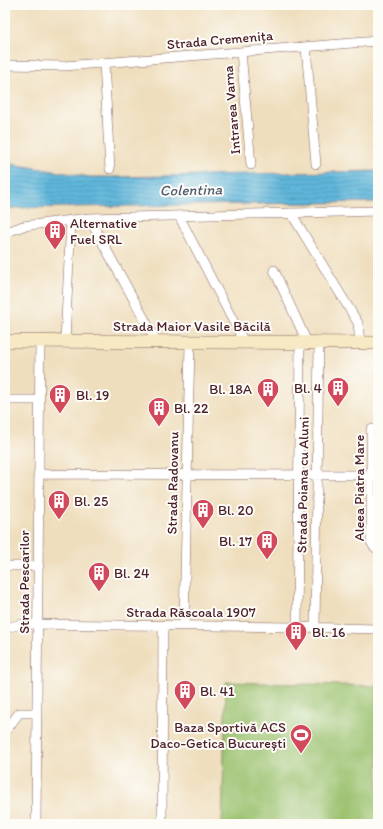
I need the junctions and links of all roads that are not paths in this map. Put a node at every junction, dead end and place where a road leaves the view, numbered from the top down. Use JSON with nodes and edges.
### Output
{"nodes":[{"id":1,"x":378,"y":41,"type":"edge"},
{"id":2,"x":306,"y":47,"type":"junction"},
{"id":3,"x":241,"y":52,"type":"junction"},
{"id":4,"x":104,"y":63,"type":"junction"},
{"id":5,"x":5,"y":65,"type":"edge"},
{"id":6,"x":316,"y":164,"type":"dead end"},
{"id":7,"x":251,"y":165,"type":"dead end"},
{"id":8,"x":110,"y":169,"type":"dead end"},
{"id":9,"x":378,"y":211,"type":"edge"},
{"id":10,"x":290,"y":213,"type":"junction"},
{"id":11,"x":179,"y":216,"type":"junction"},
{"id":12,"x":89,"y":218,"type":"junction"},
{"id":13,"x":71,"y":220,"type":"junction"},
{"id":14,"x":5,"y":233,"type":"edge"},
{"id":15,"x":274,"y":270,"type":"dead end"},
{"id":16,"x":5,"y":341,"type":"edge"},
{"id":17,"x":40,"y":341,"type":"junction"},
{"id":18,"x":65,"y":341,"type":"junction"},
{"id":19,"x":157,"y":342,"type":"junction"},
{"id":20,"x":190,"y":342,"type":"junction"},
{"id":21,"x":244,"y":342,"type":"junction"},
{"id":22,"x":309,"y":342,"type":"junction"},
{"id":23,"x":360,"y":343,"type":"junction"},
{"id":24,"x":378,"y":343,"type":"edge"},
{"id":25,"x":5,"y":400,"type":"edge"},
{"id":26,"x":38,"y":400,"type":"junction"},
{"id":27,"x":378,"y":429,"type":"edge"},
{"id":28,"x":38,"y":474,"type":"junction"},
{"id":29,"x":187,"y":474,"type":"junction"},
{"id":30,"x":298,"y":475,"type":"junction"},
{"id":31,"x":317,"y":475,"type":"junction"},
{"id":32,"x":370,"y":475,"type":"junction"},
{"id":33,"x":378,"y":550,"type":"edge"},
{"id":34,"x":5,"y":566,"type":"edge"},
{"id":35,"x":39,"y":566,"type":"junction"},
{"id":36,"x":39,"y":624,"type":"junction"},
{"id":37,"x":163,"y":626,"type":"junction"},
{"id":38,"x":184,"y":626,"type":"junction"},
{"id":39,"x":297,"y":627,"type":"junction"},
{"id":40,"x":5,"y":628,"type":"edge"},
{"id":41,"x":316,"y":628,"type":"junction"},
{"id":42,"x":378,"y":629,"type":"edge"},
{"id":43,"x":37,"y":713,"type":"junction"},
{"id":44,"x":5,"y":732,"type":"edge"},
{"id":45,"x":34,"y":823,"type":"edge"},
{"id":46,"x":162,"y":824,"type":"edge"},
{"id":47,"x":174,"y":824,"type":"edge"}],
"edges":[{"from":1,"to":2,"type":"street","name":"Strada Cremenița"},
{"from":2,"to":3,"type":"street","name":"Strada Cremenița"},
{"from":2,"to":6,"type":"street"},
{"from":3,"to":4,"type":"street","name":"Strada Cremenița"},
{"from":3,"to":7,"type":"street","name":"Intrarea Varna"},
{"from":4,"to":5,"type":"street","name":"Strada Cremenița"},
{"from":4,"to":8,"type":"street"},
{"from":9,"to":10,"type":"street"},
{"from":10,"to":11,"type":"street"},
{"from":10,"to":23,"type":"street"},
{"from":11,"to":12,"type":"street"},
{"from":11,"to":21,"type":"street"},
{"from":12,"to":13,"type":"street"},
{"from":12,"to":19,"type":"street"},
{"from":13,"to":14,"type":"street"},
{"from":13,"to":18,"type":"street"},
{"from":15,"to":22,"type":"street"},
{"from":16,"to":17,"type":"street","name":"Strada Maior Vasile Băcilă"},
{"from":17,"to":18,"type":"street","name":"Strada Maior Vasile Băcilă"},
{"from":17,"to":26,"type":"street","name":"Strada Pescarilor"},
{"from":18,"to":19,"type":"street","name":"Strada Maior Vasile Băcilă"},
{"from":19,"to":20,"type":"street","name":"Strada Maior Vasile Băcilă"},
{"from":20,"to":21,"type":"street","name":"Strada Maior Vasile Băcilă"},
{"from":20,"to":29,"type":"street","name":"Strada Radovanu"},
{"from":21,"to":22,"type":"street","name":"Strada Maior Vasile Băcilă"},
{"from":22,"to":23,"type":"street","name":"Strada Maior Vasile Băcilă"},
{"from":22,"to":30,"type":"street","name":"Strada Poiana cu Aluni"},
{"from":22,"to":31,"type":"street","name":"Strada Poiana cu Aluni"},
{"from":23,"to":24,"type":"street","name":"Strada Maior Vasile Băcilă"},
{"from":25,"to":26,"type":"street"},
{"from":26,"to":28,"type":"street","name":"Strada Pescarilor"},
{"from":27,"to":32,"type":"street","name":"Aleea Piatra Mare"},
{"from":28,"to":29,"type":"street"},
{"from":28,"to":35,"type":"street","name":"Strada Pescarilor"},
{"from":29,"to":30,"type":"street"},
{"from":29,"to":38,"type":"street","name":"Strada Radovanu"},
{"from":30,"to":31,"type":"street"},
{"from":30,"to":39,"type":"street","name":"Strada Poiana cu Aluni"},
{"from":31,"to":32,"type":"street"},
{"from":31,"to":41,"type":"street","name":"Strada Poiana cu Aluni"},
{"from":32,"to":33,"type":"street","name":"Aleea Piatra Mare"},
{"from":34,"to":35,"type":"street"},
{"from":35,"to":36,"type":"street","name":"Strada Pescarilor"},
{"from":36,"to":37,"type":"street","name":"Strada Răscoala 1907"},
{"from":36,"to":40,"type":"street","name":"Strada Răscoala 1907"},
{"from":36,"to":43,"type":"street","name":"Strada Pescarilor"},
{"from":37,"to":38,"type":"street","name":"Strada Răscoala 1907"},
{"from":37,"to":46,"type":"street"},
{"from":38,"to":39,"type":"street","name":"Strada Răscoala 1907"},
{"from":39,"to":41,"type":"street","name":"Strada Răscoala 1907"},
{"from":41,"to":42,"type":"street","name":"Strada Răscoala 1907"},
{"from":43,"to":44,"type":"street"},
{"from":43,"to":45,"type":"street","name":"Strada Pescarilor"},
{"from":46,"to":47,"type":"street"}]}
